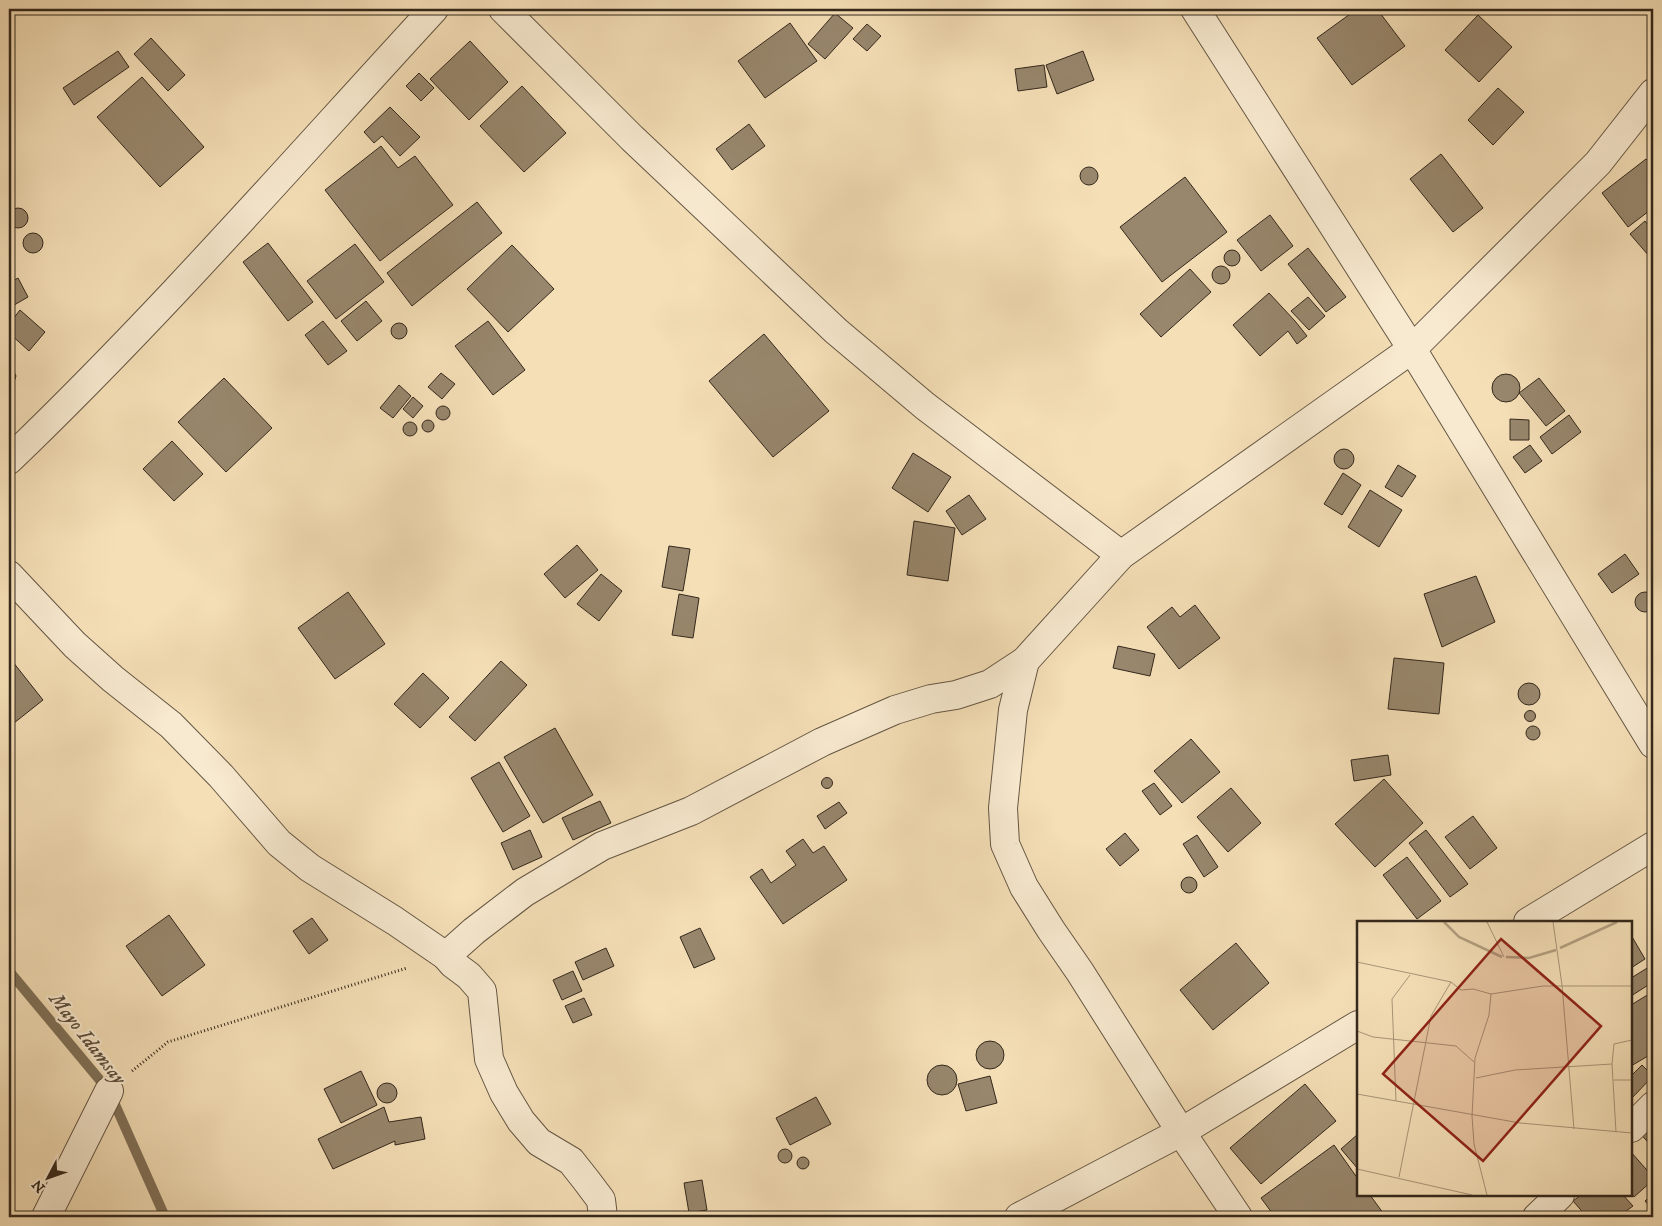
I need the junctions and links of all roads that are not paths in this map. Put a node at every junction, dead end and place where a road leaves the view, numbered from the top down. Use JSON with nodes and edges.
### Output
{"nodes":[{"id":1,"x":434,"y":9,"type":"edge"},
{"id":2,"x":504,"y":9,"type":"edge"},
{"id":3,"x":1195,"y":9,"type":"edge"},
{"id":4,"x":1653,"y":93,"type":"edge"},
{"id":5,"x":1412,"y":349,"type":"junction"},
{"id":6,"x":9,"y":460,"type":"edge"},
{"id":7,"x":1121,"y":555,"type":"junction"},
{"id":8,"x":9,"y":575,"type":"edge"},
{"id":9,"x":1025,"y":661,"type":"junction"},
{"id":10,"x":1653,"y":744,"type":"edge"},
{"id":11,"x":1653,"y":846,"type":"edge"},
{"id":12,"x":1530,"y":921,"type":"edge"},
{"id":13,"x":446,"y":956,"type":"junction"},
{"id":14,"x":1357,"y":1026,"type":"edge"},
{"id":15,"x":109,"y":1090,"type":"road end"},
{"id":16,"x":1653,"y":1106,"type":"edge"},
{"id":17,"x":1632,"y":1127,"type":"edge"},
{"id":18,"x":1181,"y":1132,"type":"junction"},
{"id":19,"x":1559,"y":1196,"type":"edge"},
{"id":20,"x":46,"y":1217,"type":"edge"},
{"id":21,"x":603,"y":1217,"type":"edge"},
{"id":22,"x":1019,"y":1217,"type":"edge"},
{"id":23,"x":1238,"y":1217,"type":"edge"},
{"id":24,"x":1537,"y":1217,"type":"edge"}],
"edges":[{"from":1,"to":6,"type":"street"},
{"from":2,"to":7,"type":"street"},
{"from":3,"to":5,"type":"street"},
{"from":4,"to":5,"type":"street"},
{"from":5,"to":7,"type":"street"},
{"from":5,"to":10,"type":"street"},
{"from":7,"to":9,"type":"street"},
{"from":8,"to":13,"type":"street"},
{"from":9,"to":13,"type":"street"},
{"from":9,"to":18,"type":"street"},
{"from":11,"to":12,"type":"street"},
{"from":13,"to":21,"type":"street"},
{"from":14,"to":18,"type":"street"},
{"from":15,"to":20,"type":"street"},
{"from":16,"to":17,"type":"street"},
{"from":18,"to":22,"type":"street"},
{"from":18,"to":23,"type":"street"},
{"from":19,"to":24,"type":"street"}]}
